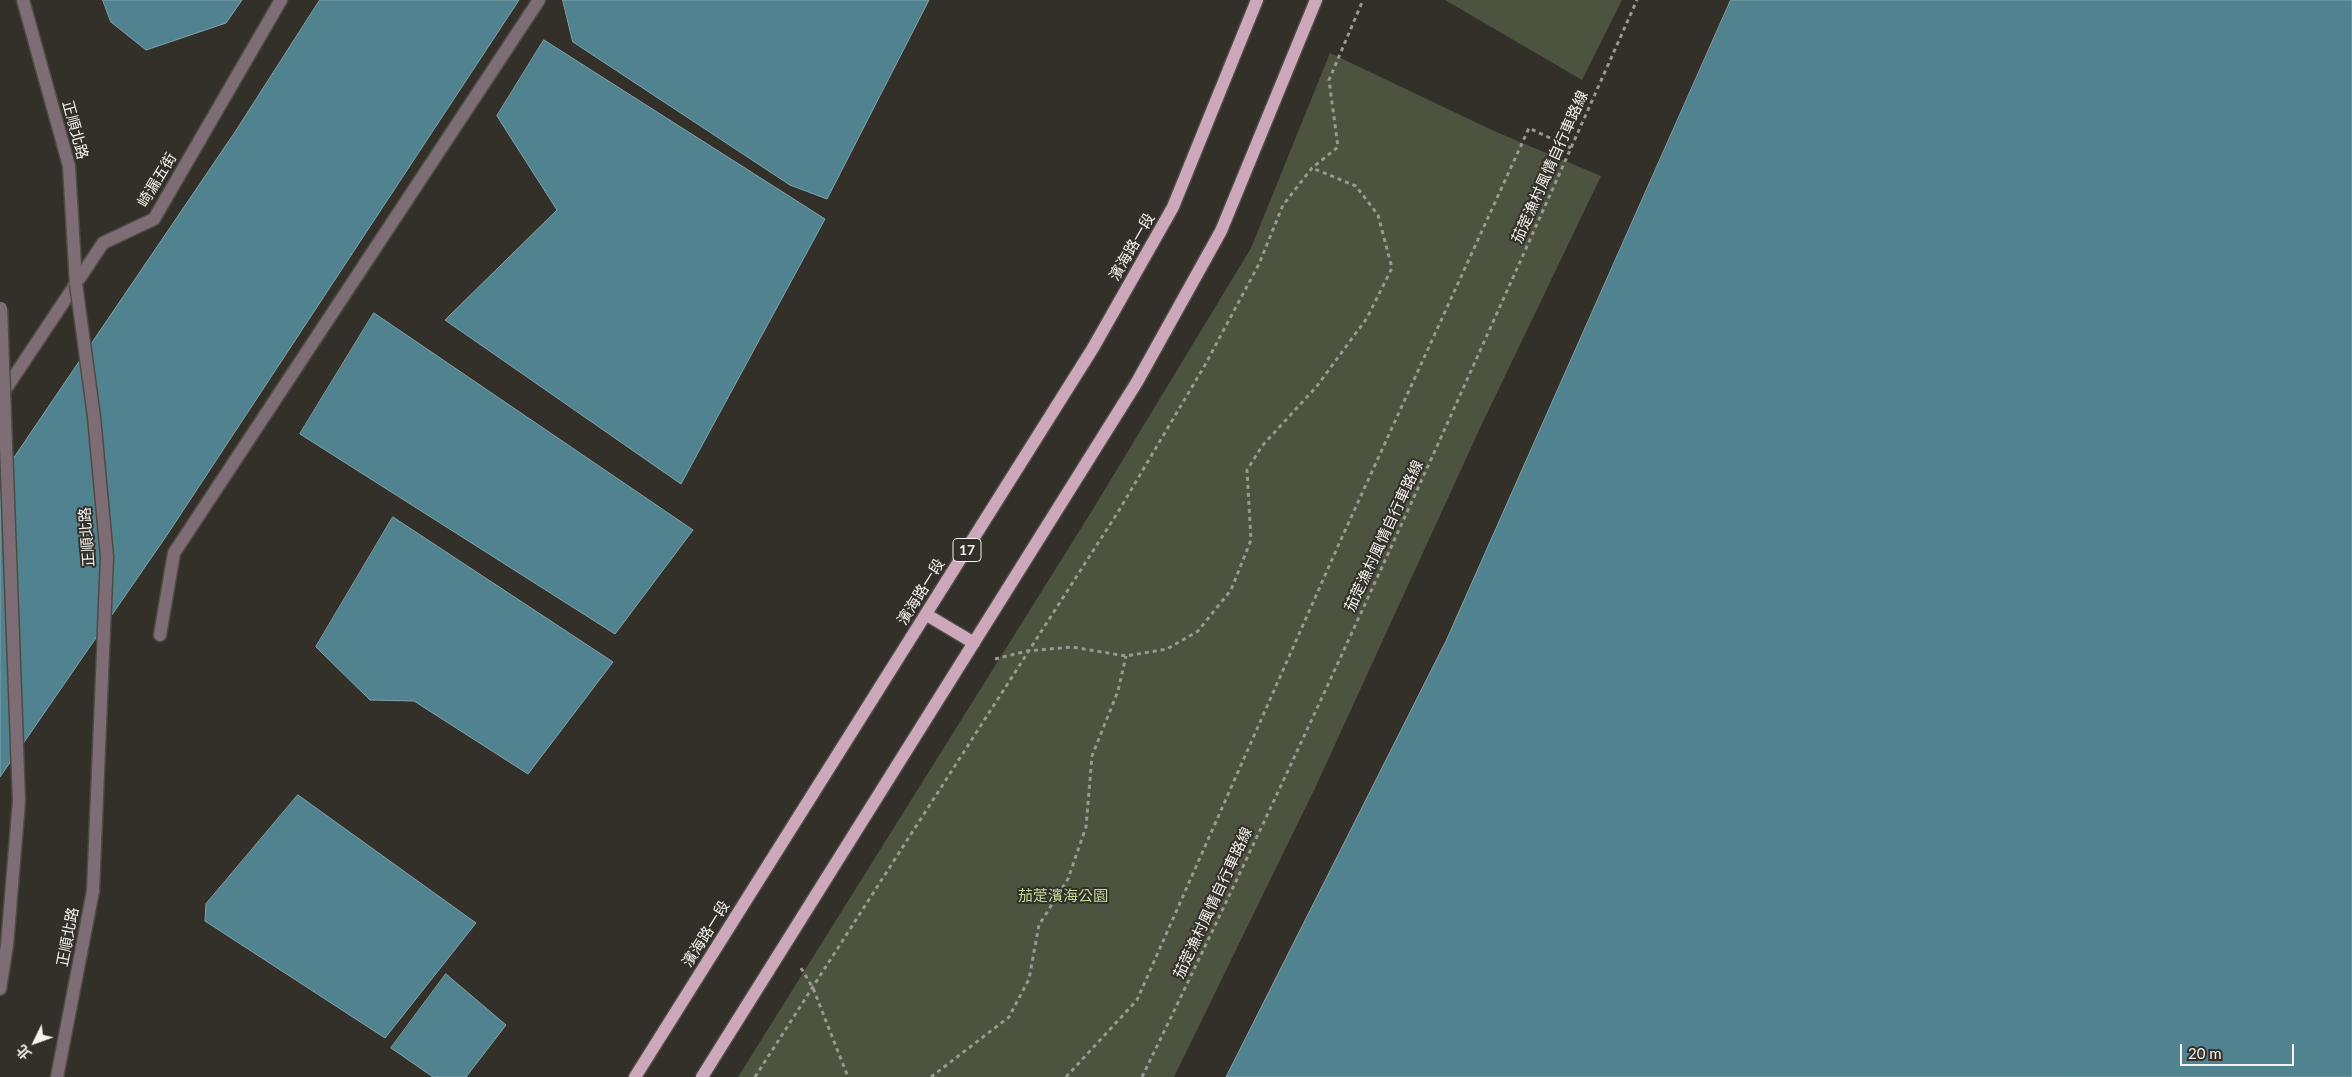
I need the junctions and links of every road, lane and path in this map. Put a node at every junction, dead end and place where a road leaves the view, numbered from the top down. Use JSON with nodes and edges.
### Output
{"nodes":[{"id":1,"x":23,"y":0,"type":"edge"},
{"id":2,"x":280,"y":0,"type":"edge"},
{"id":3,"x":539,"y":0,"type":"edge"},
{"id":4,"x":1257,"y":0,"type":"edge"},
{"id":5,"x":1316,"y":0,"type":"edge"},
{"id":6,"x":1363,"y":0,"type":"edge"},
{"id":7,"x":1637,"y":0,"type":"edge"},
{"id":8,"x":1571,"y":148,"type":"junction"},
{"id":9,"x":1312,"y":168,"type":"junction"},
{"id":10,"x":76,"y":284,"type":"junction"},
{"id":11,"x":0,"y":306,"type":"edge"},
{"id":12,"x":0,"y":398,"type":"edge"},
{"id":13,"x":926,"y":615,"type":"junction"},
{"id":14,"x":160,"y":635,"type":"dead end"},
{"id":15,"x":974,"y":643,"type":"junction"},
{"id":16,"x":1027,"y":651,"type":"junction"},
{"id":17,"x":1126,"y":656,"type":"junction"},
{"id":18,"x":960,"y":667,"type":"junction"},
{"id":19,"x":787,"y":943,"type":"junction"},
{"id":20,"x":0,"y":988,"type":"edge"},
{"id":21,"x":813,"y":988,"type":"junction"},
{"id":22,"x":57,"y":1077,"type":"edge"},
{"id":23,"x":635,"y":1077,"type":"edge"},
{"id":24,"x":702,"y":1077,"type":"edge"},
{"id":25,"x":755,"y":1077,"type":"edge"},
{"id":26,"x":848,"y":1077,"type":"edge"},
{"id":27,"x":931,"y":1077,"type":"edge"},
{"id":28,"x":1066,"y":1077,"type":"edge"},
{"id":29,"x":1142,"y":1077,"type":"edge"}],
"edges":[{"from":1,"to":10,"type":"street","name":"正順北路"},
{"from":2,"to":10,"type":"street","name":"崎漏五街"},
{"from":3,"to":14,"type":"street"},
{"from":4,"to":13,"type":"main road","name":"濱海路一段","number":"17"},
{"from":5,"to":15,"type":"main road"},
{"from":6,"to":9,"type":"path"},
{"from":7,"to":8,"type":"path","name":"茄萣漁村風情自行車路線"},
{"from":8,"to":28,"type":"path"},
{"from":8,"to":29,"type":"path","name":"茄萣漁村風情自行車路線"},
{"from":9,"to":16,"type":"path"},
{"from":9,"to":17,"type":"path"},
{"from":10,"to":12,"type":"street","name":"崎漏五街"},
{"from":10,"to":22,"type":"street","name":"正順北路","bridge":true},
{"from":11,"to":20,"type":"street","bridge":true},
{"from":13,"to":15,"type":"main road"},
{"from":13,"to":23,"type":"main road","name":"濱海路一段","number":"17"},
{"from":15,"to":18,"type":"main road"},
{"from":16,"to":17,"type":"path"},
{"from":16,"to":18,"type":"path"},
{"from":16,"to":21,"type":"path"},
{"from":17,"to":27,"type":"path"},
{"from":18,"to":19,"type":"main road"},
{"from":19,"to":21,"type":"path"},
{"from":19,"to":24,"type":"main road"},
{"from":21,"to":25,"type":"path"},
{"from":21,"to":26,"type":"path"}]}
